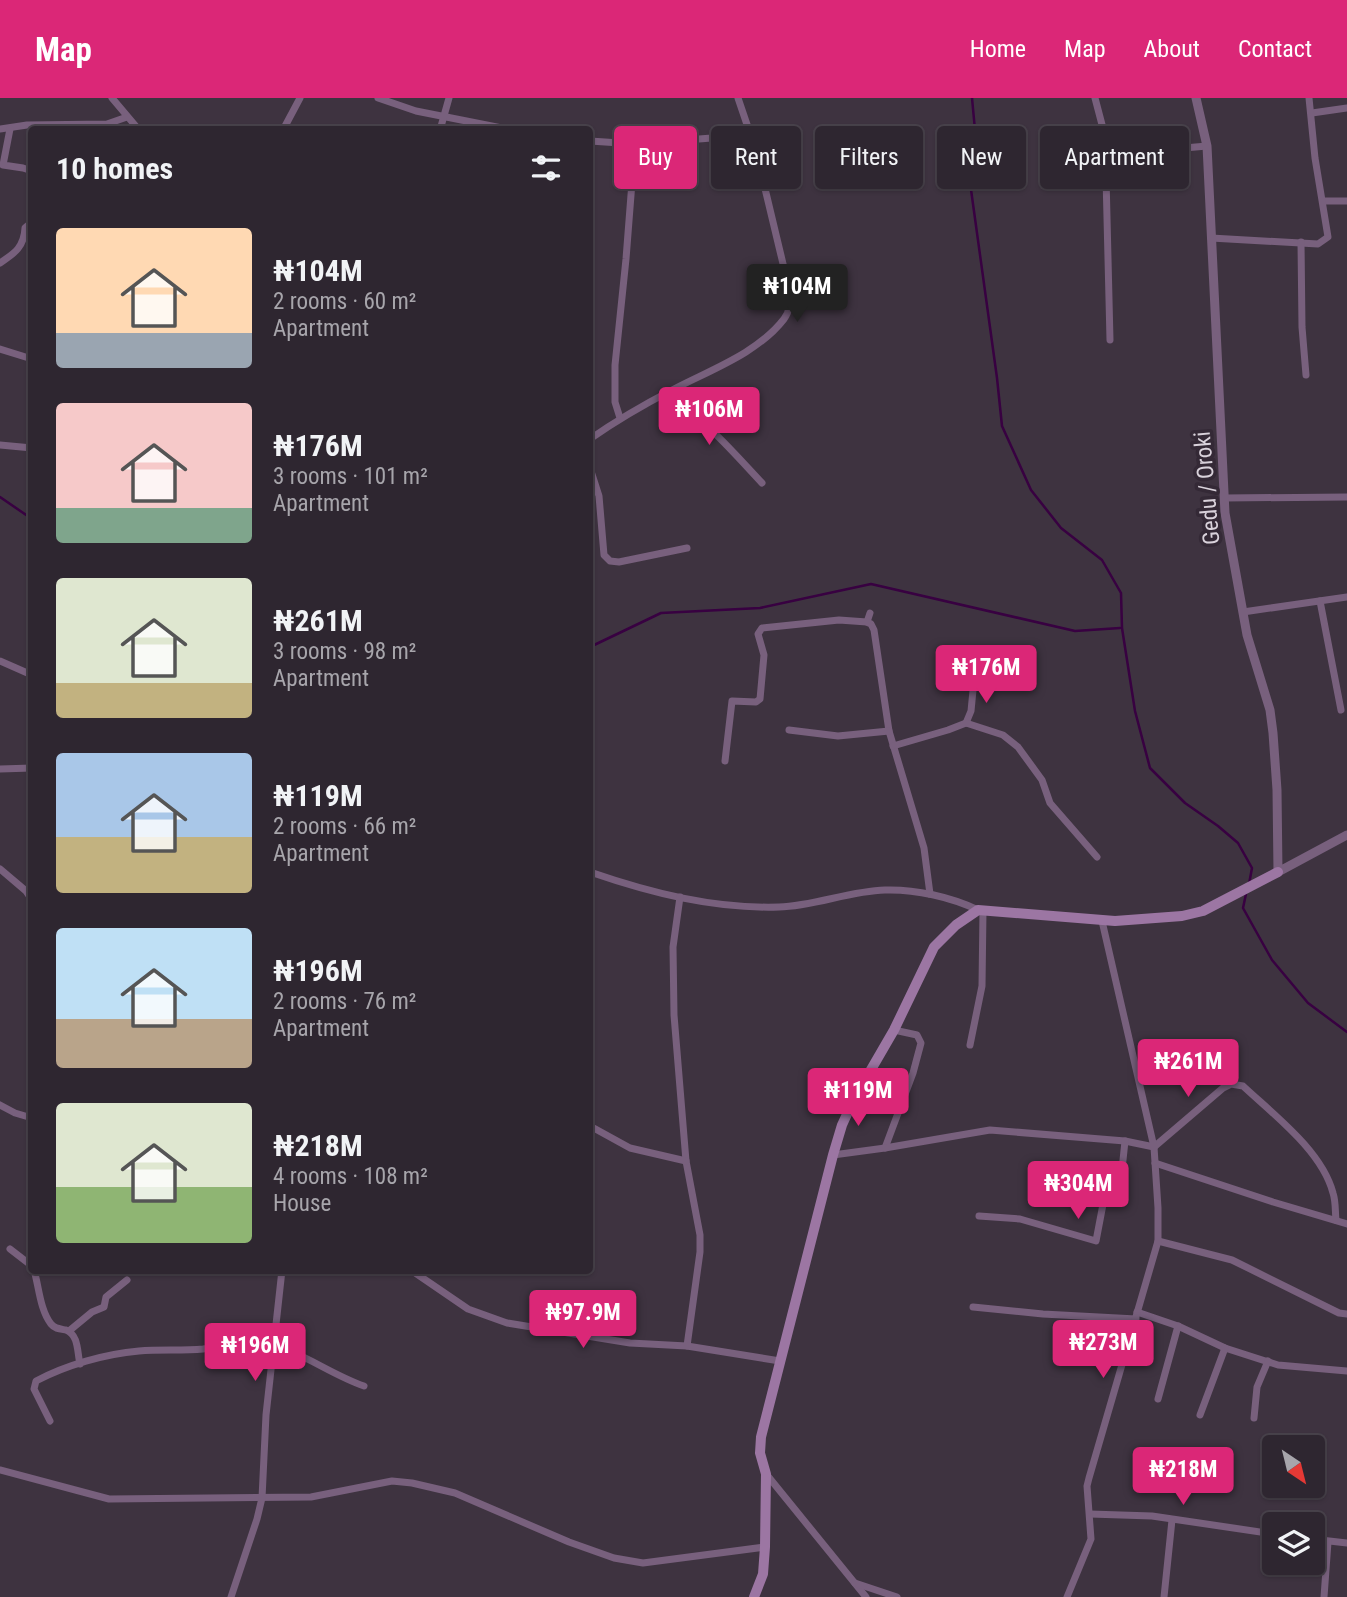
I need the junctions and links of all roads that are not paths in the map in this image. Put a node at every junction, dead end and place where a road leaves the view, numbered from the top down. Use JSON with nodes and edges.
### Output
{"nodes":[{"id":1,"x":112,"y":98,"type":"edge"},
{"id":2,"x":300,"y":98,"type":"edge"},
{"id":3,"x":378,"y":98,"type":"edge"},
{"id":4,"x":449,"y":98,"type":"edge"},
{"id":5,"x":738,"y":98,"type":"edge"},
{"id":6,"x":1095,"y":98,"type":"edge"},
{"id":7,"x":1196,"y":98,"type":"edge"},
{"id":8,"x":1308,"y":98,"type":"edge"},
{"id":9,"x":1347,"y":108,"type":"edge"},
{"id":10,"x":1312,"y":113,"type":"junction"},
{"id":11,"x":443,"y":115,"type":"junction"},
{"id":12,"x":127,"y":117,"type":"junction"},
{"id":13,"x":135,"y":126,"type":"edge"},
{"id":14,"x":285,"y":126,"type":"edge"},
{"id":15,"x":441,"y":126,"type":"edge"},
{"id":16,"x":494,"y":126,"type":"edge"},
{"id":17,"x":747,"y":126,"type":"edge"},
{"id":18,"x":1102,"y":126,"type":"edge"},
{"id":19,"x":0,"y":129,"type":"edge"},
{"id":20,"x":10,"y":129,"type":"junction"},
{"id":21,"x":593,"y":141,"type":"edge"},
{"id":22,"x":614,"y":143,"type":"edge"},
{"id":23,"x":1207,"y":146,"type":"junction"},
{"id":24,"x":1189,"y":148,"type":"edge"},
{"id":25,"x":28,"y":170,"type":"edge"},
{"id":26,"x":631,"y":189,"type":"edge"},
{"id":27,"x":766,"y":189,"type":"edge"},
{"id":28,"x":1106,"y":189,"type":"edge"},
{"id":29,"x":1323,"y":201,"type":"junction"},
{"id":30,"x":1347,"y":201,"type":"edge"},
{"id":31,"x":28,"y":225,"type":"edge"},
{"id":32,"x":1212,"y":238,"type":"junction"},
{"id":33,"x":1301,"y":242,"type":"junction"},
{"id":34,"x":0,"y":263,"type":"edge"},
{"id":35,"x":1110,"y":340,"type":"dead end"},
{"id":36,"x":0,"y":349,"type":"edge"},
{"id":37,"x":28,"y":358,"type":"edge"},
{"id":38,"x":1306,"y":375,"type":"dead end"},
{"id":39,"x":657,"y":398,"type":"junction"},
{"id":40,"x":620,"y":418,"type":"junction"},
{"id":41,"x":593,"y":437,"type":"edge"},
{"id":42,"x":0,"y":445,"type":"edge"},
{"id":43,"x":28,"y":448,"type":"edge"},
{"id":44,"x":593,"y":477,"type":"edge"},
{"id":45,"x":762,"y":483,"type":"dead end"},
{"id":46,"x":1347,"y":497,"type":"edge"},
{"id":47,"x":1225,"y":498,"type":"junction"},
{"id":48,"x":687,"y":548,"type":"dead end"},
{"id":49,"x":1347,"y":597,"type":"edge"},
{"id":50,"x":1320,"y":601,"type":"junction"},
{"id":51,"x":1243,"y":612,"type":"junction"},
{"id":52,"x":870,"y":613,"type":"dead end"},
{"id":53,"x":867,"y":622,"type":"junction"},
{"id":54,"x":0,"y":661,"type":"edge"},
{"id":55,"x":28,"y":673,"type":"edge"},
{"id":56,"x":974,"y":680,"type":"dead end"},
{"id":57,"x":1341,"y":710,"type":"dead end"},
{"id":58,"x":966,"y":723,"type":"junction"},
{"id":59,"x":789,"y":730,"type":"dead end"},
{"id":60,"x":889,"y":731,"type":"junction"},
{"id":61,"x":893,"y":746,"type":"junction"},
{"id":62,"x":725,"y":761,"type":"dead end"},
{"id":63,"x":28,"y":768,"type":"edge"},
{"id":64,"x":0,"y":769,"type":"edge"},
{"id":65,"x":1347,"y":835,"type":"edge"},
{"id":66,"x":1097,"y":857,"type":"dead end"},
{"id":67,"x":0,"y":868,"type":"edge"},
{"id":68,"x":1278,"y":872,"type":"junction"},
{"id":69,"x":593,"y":873,"type":"edge"},
{"id":70,"x":28,"y":890,"type":"edge"},
{"id":71,"x":930,"y":894,"type":"junction"},
{"id":72,"x":680,"y":897,"type":"junction"},
{"id":73,"x":981,"y":911,"type":"junction"},
{"id":74,"x":1102,"y":921,"type":"junction"},
{"id":75,"x":894,"y":1030,"type":"junction"},
{"id":76,"x":970,"y":1045,"type":"dead end"},
{"id":77,"x":0,"y":1105,"type":"edge"},
{"id":78,"x":28,"y":1117,"type":"edge"},
{"id":79,"x":593,"y":1128,"type":"edge"},
{"id":80,"x":1125,"y":1141,"type":"junction"},
{"id":81,"x":1154,"y":1147,"type":"junction"},
{"id":82,"x":885,"y":1149,"type":"junction"},
{"id":83,"x":833,"y":1155,"type":"junction"},
{"id":84,"x":686,"y":1161,"type":"junction"},
{"id":85,"x":1155,"y":1163,"type":"junction"},
{"id":86,"x":979,"y":1216,"type":"dead end"},
{"id":87,"x":1336,"y":1220,"type":"junction"},
{"id":88,"x":1347,"y":1224,"type":"edge"},
{"id":89,"x":1158,"y":1241,"type":"junction"},
{"id":90,"x":10,"y":1249,"type":"dead end"},
{"id":91,"x":28,"y":1264,"type":"edge"},
{"id":92,"x":34,"y":1274,"type":"edge"},
{"id":93,"x":282,"y":1274,"type":"edge"},
{"id":94,"x":417,"y":1274,"type":"edge"},
{"id":95,"x":127,"y":1280,"type":"dead end"},
{"id":96,"x":973,"y":1307,"type":"dead end"},
{"id":97,"x":1347,"y":1314,"type":"edge"},
{"id":98,"x":1137,"y":1316,"type":"junction"},
{"id":99,"x":1178,"y":1326,"type":"junction"},
{"id":100,"x":69,"y":1331,"type":"junction"},
{"id":101,"x":273,"y":1344,"type":"junction"},
{"id":102,"x":687,"y":1346,"type":"junction"},
{"id":103,"x":1225,"y":1348,"type":"junction"},
{"id":104,"x":780,"y":1361,"type":"junction"},
{"id":105,"x":1268,"y":1361,"type":"junction"},
{"id":106,"x":80,"y":1364,"type":"junction"},
{"id":107,"x":1347,"y":1371,"type":"edge"},
{"id":108,"x":364,"y":1387,"type":"dead end"},
{"id":109,"x":1158,"y":1399,"type":"dead end"},
{"id":110,"x":1200,"y":1415,"type":"dead end"},
{"id":111,"x":1254,"y":1418,"type":"dead end"},
{"id":112,"x":50,"y":1421,"type":"dead end"},
{"id":113,"x":0,"y":1470,"type":"edge"},
{"id":114,"x":766,"y":1474,"type":"junction"},
{"id":115,"x":262,"y":1498,"type":"junction"},
{"id":116,"x":1090,"y":1514,"type":"junction"},
{"id":117,"x":1172,"y":1520,"type":"junction"},
{"id":118,"x":1262,"y":1532,"type":"edge"},
{"id":119,"x":1325,"y":1541,"type":"edge"},
{"id":120,"x":1328,"y":1542,"type":"junction"},
{"id":121,"x":1347,"y":1543,"type":"edge"},
{"id":122,"x":765,"y":1547,"type":"junction"},
{"id":123,"x":855,"y":1583,"type":"junction"},
{"id":124,"x":231,"y":1597,"type":"edge"},
{"id":125,"x":754,"y":1597,"type":"edge"},
{"id":126,"x":866,"y":1597,"type":"edge"},
{"id":127,"x":897,"y":1597,"type":"edge"},
{"id":128,"x":1067,"y":1597,"type":"edge"},
{"id":129,"x":1164,"y":1597,"type":"edge"},
{"id":130,"x":1324,"y":1597,"type":"edge"}],
"edges":[{"from":1,"to":12,"type":"street"},
{"from":2,"to":14,"type":"street"},
{"from":3,"to":11,"type":"street"},
{"from":4,"to":11,"type":"street"},
{"from":5,"to":17,"type":"street"},
{"from":6,"to":18,"type":"street"},
{"from":7,"to":23,"type":"street","name":"Gedu / Oroki"},
{"from":8,"to":10,"type":"street"},
{"from":9,"to":10,"type":"street"},
{"from":10,"to":29,"type":"street"},
{"from":11,"to":15,"type":"street"},
{"from":11,"to":16,"type":"street"},
{"from":12,"to":13,"type":"street"},
{"from":12,"to":20,"type":"street"},
{"from":19,"to":20,"type":"street"},
{"from":20,"to":25,"type":"street"},
{"from":21,"to":22,"type":"street"},
{"from":23,"to":24,"type":"street"},
{"from":23,"to":32,"type":"street","name":"Gedu / Oroki"},
{"from":26,"to":40,"type":"street"},
{"from":27,"to":39,"type":"street"},
{"from":28,"to":35,"type":"street"},
{"from":29,"to":30,"type":"street"},
{"from":29,"to":33,"type":"street"},
{"from":31,"to":34,"type":"street"},
{"from":32,"to":33,"type":"street"},
{"from":32,"to":47,"type":"street","name":"Gedu / Oroki"},
{"from":33,"to":38,"type":"street"},
{"from":36,"to":37,"type":"street"},
{"from":39,"to":40,"type":"street"},
{"from":39,"to":45,"type":"street"},
{"from":40,"to":41,"type":"street"},
{"from":42,"to":43,"type":"street"},
{"from":44,"to":48,"type":"street"},
{"from":46,"to":47,"type":"street"},
{"from":47,"to":51,"type":"street","name":"Gedu / Oroki"},
{"from":49,"to":50,"type":"street"},
{"from":50,"to":51,"type":"street"},
{"from":50,"to":57,"type":"street"},
{"from":51,"to":68,"type":"street","name":"Gedu / Oroki"},
{"from":52,"to":53,"type":"street"},
{"from":53,"to":60,"type":"street"},
{"from":53,"to":62,"type":"street"},
{"from":54,"to":55,"type":"street"},
{"from":56,"to":58,"type":"street"},
{"from":58,"to":61,"type":"street"},
{"from":58,"to":66,"type":"street"},
{"from":59,"to":60,"type":"street"},
{"from":60,"to":61,"type":"street"},
{"from":61,"to":71,"type":"street"},
{"from":63,"to":64,"type":"street"},
{"from":65,"to":68,"type":"street"},
{"from":67,"to":70,"type":"street"},
{"from":68,"to":74,"type":"main road"},
{"from":69,"to":72,"type":"street"},
{"from":71,"to":72,"type":"street"},
{"from":71,"to":73,"type":"street"},
{"from":72,"to":84,"type":"street"},
{"from":73,"to":74,"type":"main road"},
{"from":73,"to":75,"type":"main road"},
{"from":73,"to":76,"type":"street"},
{"from":74,"to":81,"type":"street"},
{"from":75,"to":82,"type":"street"},
{"from":75,"to":83,"type":"main road"},
{"from":77,"to":78,"type":"street"},
{"from":79,"to":84,"type":"street"},
{"from":80,"to":81,"type":"street"},
{"from":80,"to":82,"type":"street"},
{"from":80,"to":86,"type":"street"},
{"from":81,"to":85,"type":"street"},
{"from":81,"to":87,"type":"street"},
{"from":82,"to":83,"type":"street"},
{"from":83,"to":104,"type":"main road"},
{"from":84,"to":102,"type":"street"},
{"from":85,"to":87,"type":"street"},
{"from":85,"to":89,"type":"street"},
{"from":87,"to":88,"type":"street"},
{"from":89,"to":97,"type":"street"},
{"from":89,"to":98,"type":"street"},
{"from":90,"to":91,"type":"street"},
{"from":92,"to":100,"type":"street"},
{"from":93,"to":101,"type":"street"},
{"from":94,"to":102,"type":"street"},
{"from":95,"to":100,"type":"street"},
{"from":96,"to":98,"type":"street"},
{"from":98,"to":99,"type":"street"},
{"from":98,"to":116,"type":"street"},
{"from":99,"to":103,"type":"street"},
{"from":99,"to":109,"type":"street"},
{"from":100,"to":106,"type":"street"},
{"from":101,"to":106,"type":"street"},
{"from":101,"to":108,"type":"street"},
{"from":101,"to":115,"type":"street"},
{"from":102,"to":104,"type":"street"},
{"from":103,"to":105,"type":"street"},
{"from":103,"to":110,"type":"street"},
{"from":104,"to":114,"type":"main road"},
{"from":105,"to":107,"type":"street"},
{"from":105,"to":111,"type":"street"},
{"from":106,"to":112,"type":"street"},
{"from":113,"to":115,"type":"street"},
{"from":114,"to":122,"type":"main road"},
{"from":114,"to":123,"type":"street"},
{"from":115,"to":122,"type":"street"},
{"from":115,"to":124,"type":"street"},
{"from":116,"to":117,"type":"street"},
{"from":116,"to":128,"type":"street"},
{"from":117,"to":118,"type":"street"},
{"from":117,"to":129,"type":"street"},
{"from":119,"to":120,"type":"street"},
{"from":120,"to":121,"type":"street"},
{"from":120,"to":130,"type":"street"},
{"from":122,"to":125,"type":"main road"},
{"from":123,"to":126,"type":"street"},
{"from":123,"to":127,"type":"street"}]}
